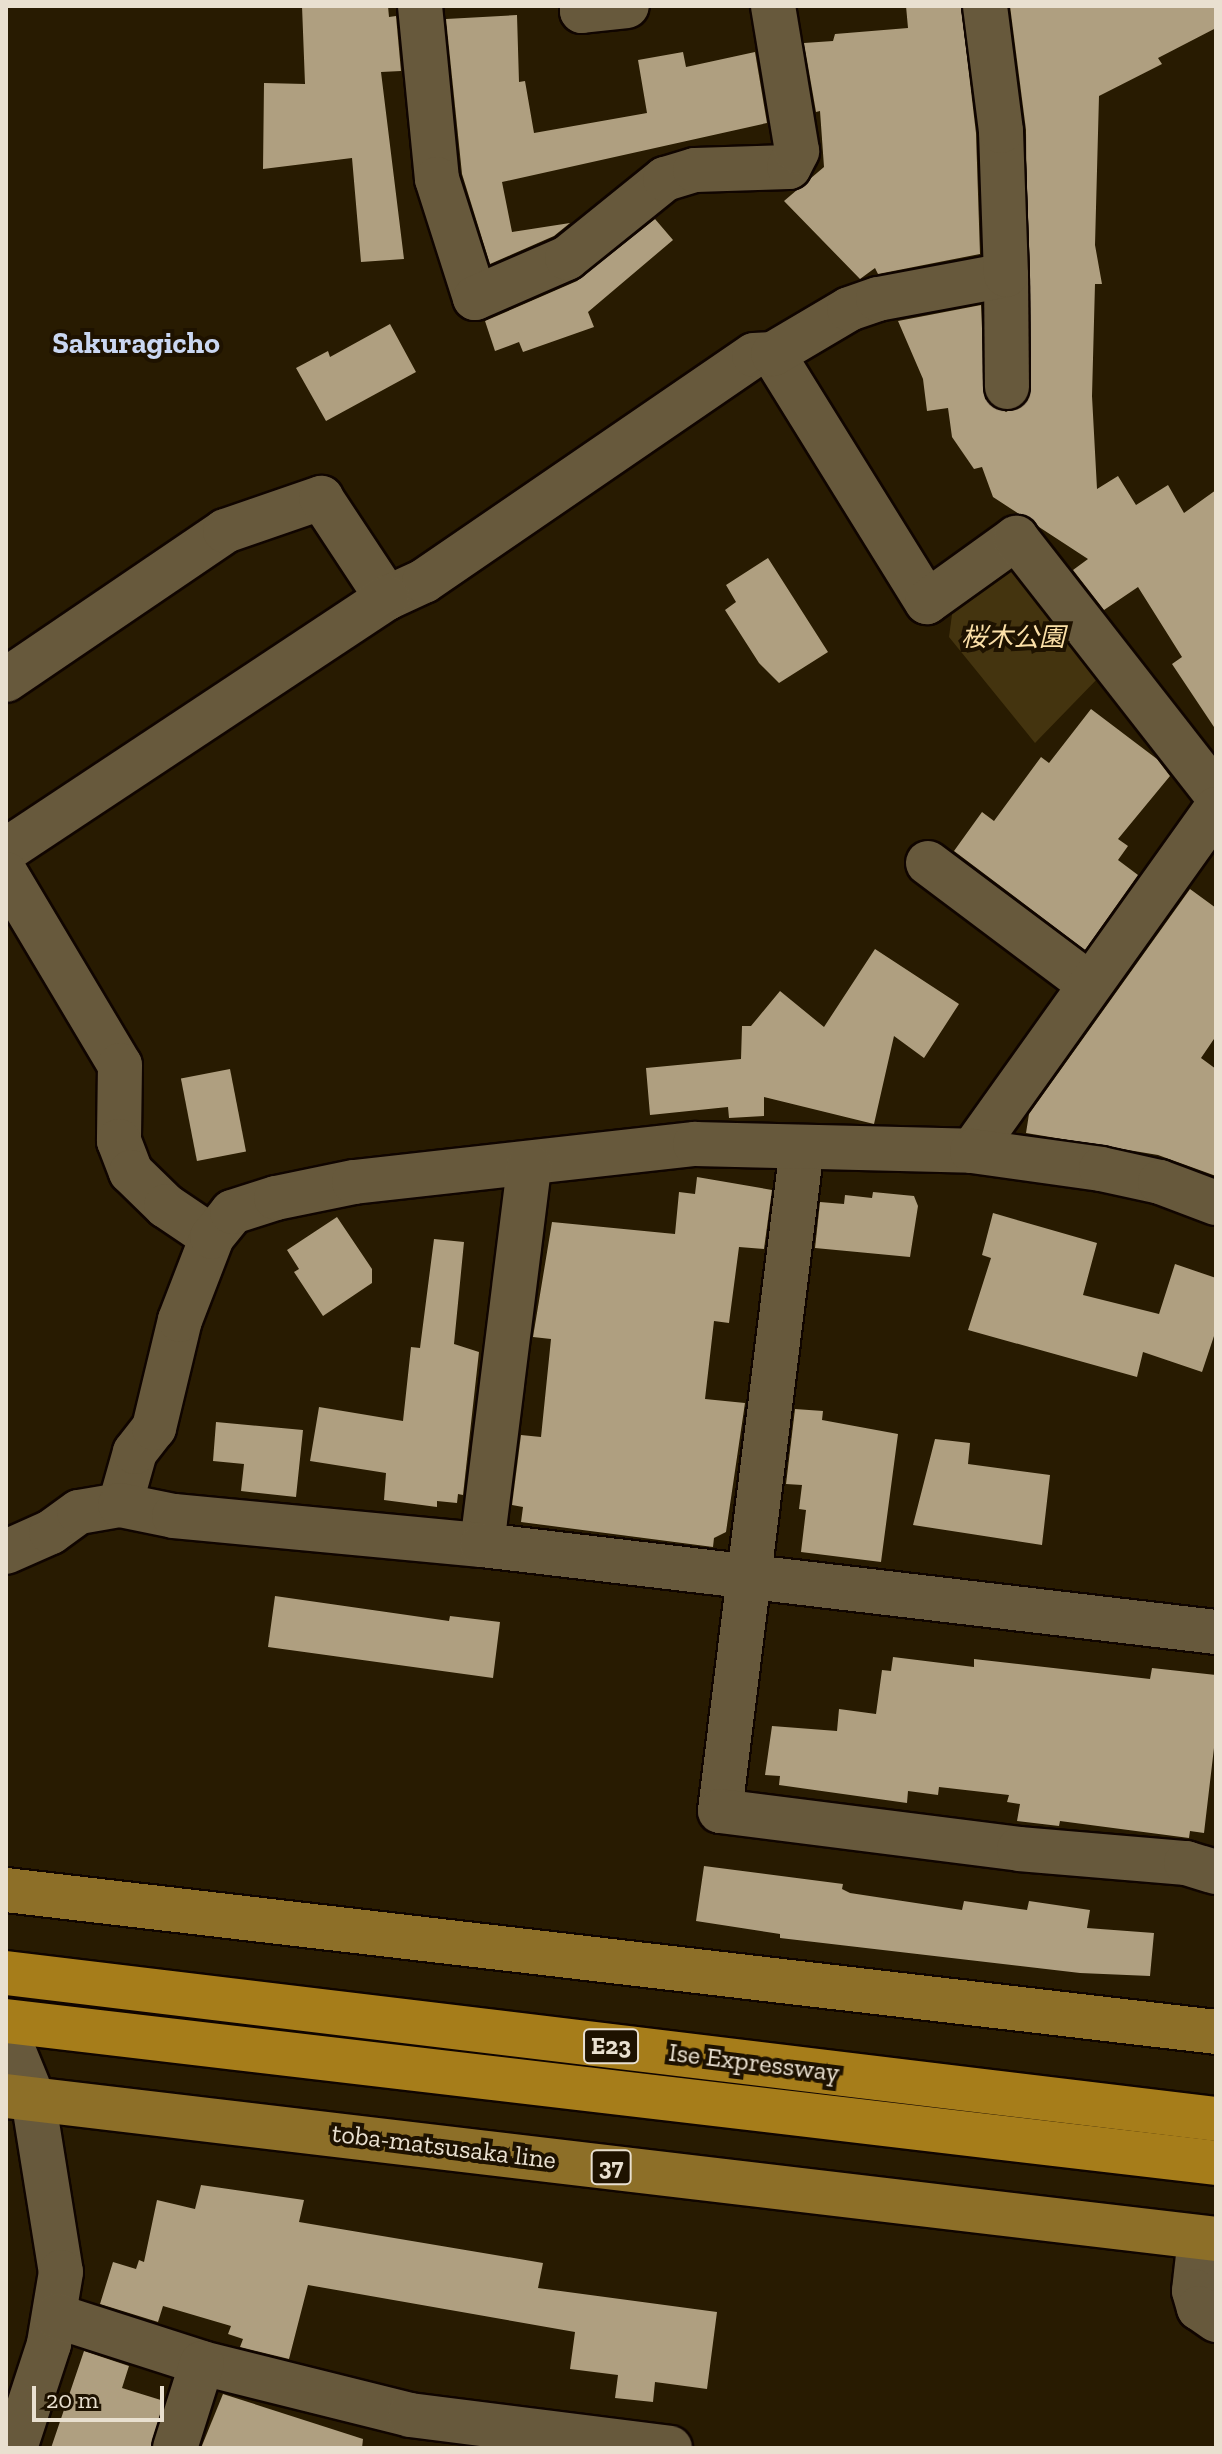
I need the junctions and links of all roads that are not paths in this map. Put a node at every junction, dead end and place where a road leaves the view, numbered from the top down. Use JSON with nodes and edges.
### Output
{"nodes":[{"id":1,"x":420,"y":6,"type":"edge"},
{"id":2,"x":582,"y":6,"type":"edge"},
{"id":3,"x":627,"y":6,"type":"edge"},
{"id":4,"x":773,"y":6,"type":"edge"},
{"id":5,"x":985,"y":6,"type":"edge"},
{"id":6,"x":1006,"y":275,"type":"junction"},
{"id":7,"x":773,"y":354,"type":"junction"},
{"id":8,"x":1007,"y":387,"type":"dead end"},
{"id":9,"x":387,"y":598,"type":"junction"},
{"id":10,"x":6,"y":680,"type":"edge"},
{"id":11,"x":1216,"y":794,"type":"edge"},
{"id":12,"x":1216,"y":809,"type":"edge"},
{"id":13,"x":6,"y":850,"type":"edge"},
{"id":14,"x":928,"y":863,"type":"dead end"},
{"id":15,"x":6,"y":874,"type":"edge"},
{"id":16,"x":1089,"y":984,"type":"junction"},
{"id":17,"x":802,"y":1147,"type":"junction"},
{"id":18,"x":972,"y":1151,"type":"junction"},
{"id":19,"x":529,"y":1166,"type":"junction"},
{"id":20,"x":1216,"y":1203,"type":"edge"},
{"id":21,"x":212,"y":1237,"type":"junction"},
{"id":22,"x":120,"y":1505,"type":"junction"},
{"id":23,"x":482,"y":1545,"type":"junction"},
{"id":24,"x":6,"y":1552,"type":"edge"},
{"id":25,"x":745,"y":1579,"type":"junction"},
{"id":26,"x":1216,"y":1632,"type":"edge"},
{"id":27,"x":1216,"y":1872,"type":"edge"},
{"id":28,"x":6,"y":1890,"type":"edge"},
{"id":29,"x":6,"y":1973,"type":"edge"},
{"id":30,"x":6,"y":2021,"type":"edge"},
{"id":31,"x":6,"y":2032,"type":"edge"},
{"id":32,"x":1216,"y":2032,"type":"edge"},
{"id":33,"x":21,"y":2090,"type":"edge"},
{"id":34,"x":1216,"y":2119,"type":"edge"},
{"id":35,"x":1216,"y":2163,"type":"edge"},
{"id":36,"x":1208,"y":2239,"type":"edge"},
{"id":37,"x":56,"y":2316,"type":"junction"},
{"id":38,"x":1216,"y":2320,"type":"edge"},
{"id":39,"x":202,"y":2363,"type":"junction"},
{"id":40,"x":405,"y":2432,"type":"edge"},
{"id":41,"x":15,"y":2448,"type":"edge"},
{"id":42,"x":175,"y":2448,"type":"edge"},
{"id":43,"x":670,"y":2448,"type":"edge"}],
"edges":[{"from":1,"to":4,"type":"street"},
{"from":2,"to":3,"type":"street"},
{"from":5,"to":6,"type":"street"},
{"from":6,"to":7,"type":"street"},
{"from":6,"to":8,"type":"street"},
{"from":7,"to":9,"type":"street"},
{"from":7,"to":11,"type":"street"},
{"from":9,"to":10,"type":"street"},
{"from":9,"to":13,"type":"street"},
{"from":12,"to":16,"type":"street"},
{"from":14,"to":16,"type":"street"},
{"from":15,"to":21,"type":"street"},
{"from":16,"to":18,"type":"street"},
{"from":17,"to":18,"type":"street"},
{"from":17,"to":19,"type":"street"},
{"from":17,"to":25,"type":"street"},
{"from":18,"to":20,"type":"street"},
{"from":19,"to":21,"type":"street"},
{"from":19,"to":23,"type":"street"},
{"from":21,"to":22,"type":"street"},
{"from":22,"to":23,"type":"street"},
{"from":22,"to":24,"type":"street"},
{"from":23,"to":25,"type":"street"},
{"from":25,"to":26,"type":"street"},
{"from":25,"to":27,"type":"street"},
{"from":28,"to":32,"type":"main road"},
{"from":29,"to":34,"type":"highway","name":"Ise Expressway","number":"E23"},
{"from":30,"to":35,"type":"highway","name":"Ise Expressway","number":"E23"},
{"from":31,"to":33,"type":"street"},
{"from":33,"to":36,"type":"main road","name":"toba-matsusaka line","number":"37"},
{"from":33,"to":37,"type":"street"},
{"from":36,"to":38,"type":"street"},
{"from":37,"to":39,"type":"street"},
{"from":37,"to":41,"type":"street"},
{"from":39,"to":40,"type":"street"},
{"from":39,"to":42,"type":"street"},
{"from":40,"to":43,"type":"street"}]}
